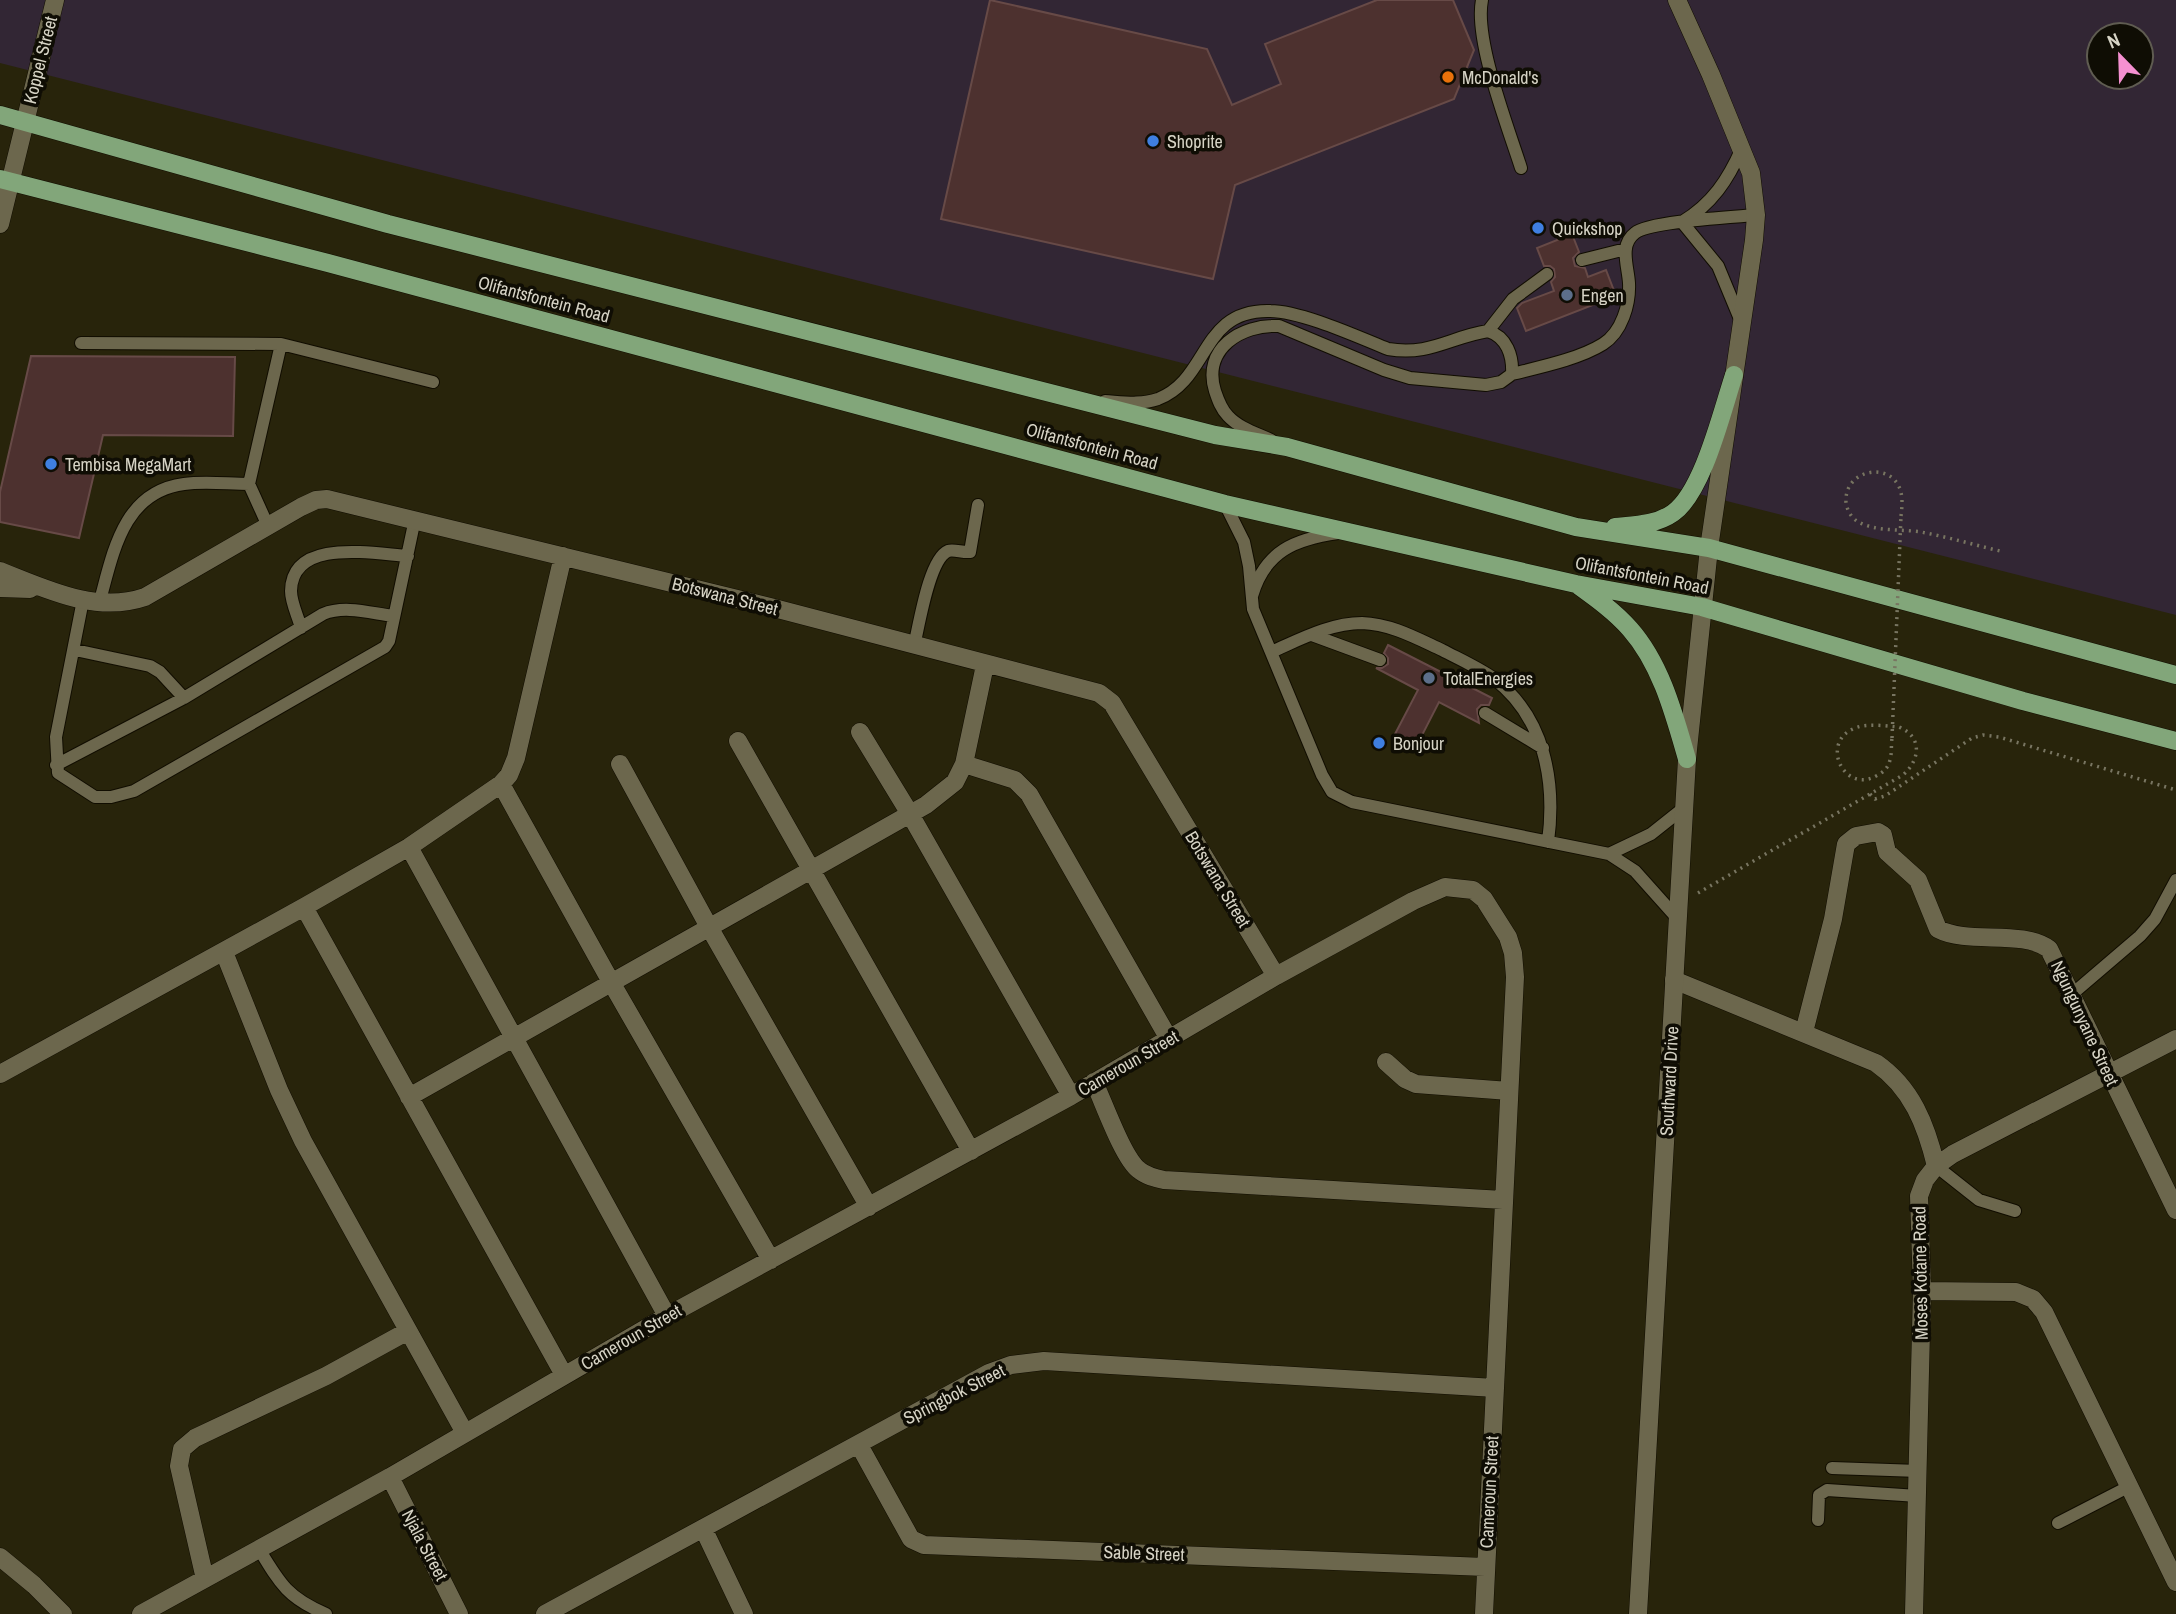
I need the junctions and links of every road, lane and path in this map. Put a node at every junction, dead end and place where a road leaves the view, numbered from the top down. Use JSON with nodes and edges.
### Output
{"nodes":[{"id":1,"x":55,"y":0,"type":"edge"},
{"id":2,"x":1482,"y":0,"type":"edge"},
{"id":3,"x":1677,"y":0,"type":"edge"},
{"id":4,"x":0,"y":115,"type":"edge"},
{"id":5,"x":24,"y":121,"type":"junction"},
{"id":6,"x":1742,"y":147,"type":"junction"},
{"id":7,"x":1521,"y":168,"type":"dead end"},
{"id":8,"x":5,"y":180,"type":"edge"},
{"id":9,"x":1756,"y":215,"type":"junction"},
{"id":10,"x":1682,"y":222,"type":"junction"},
{"id":11,"x":0,"y":224,"type":"edge"},
{"id":12,"x":1626,"y":249,"type":"junction"},
{"id":13,"x":1582,"y":260,"type":"dead end"},
{"id":14,"x":1547,"y":274,"type":"dead end"},
{"id":15,"x":1742,"y":325,"type":"junction"},
{"id":16,"x":1488,"y":331,"type":"junction"},
{"id":17,"x":81,"y":343,"type":"dead end"},
{"id":18,"x":281,"y":344,"type":"junction"},
{"id":19,"x":1512,"y":374,"type":"junction"},
{"id":20,"x":1734,"y":375,"type":"junction"},
{"id":21,"x":433,"y":382,"type":"dead end"},
{"id":22,"x":1073,"y":400,"type":"junction"},
{"id":23,"x":1287,"y":447,"type":"junction"},
{"id":24,"x":249,"y":484,"type":"junction"},
{"id":25,"x":1225,"y":504,"type":"junction"},
{"id":26,"x":978,"y":505,"type":"dead end"},
{"id":27,"x":415,"y":519,"type":"junction"},
{"id":28,"x":268,"y":526,"type":"junction"},
{"id":29,"x":1576,"y":527,"type":"junction"},
{"id":30,"x":1342,"y":532,"type":"junction"},
{"id":31,"x":1709,"y":548,"type":"junction"},
{"id":32,"x":2000,"y":551,"type":"dead end"},
{"id":33,"x":408,"y":556,"type":"junction"},
{"id":34,"x":563,"y":556,"type":"junction"},
{"id":35,"x":0,"y":571,"type":"edge"},
{"id":36,"x":1576,"y":584,"type":"junction"},
{"id":37,"x":0,"y":588,"type":"edge"},
{"id":38,"x":44,"y":589,"type":"junction"},
{"id":39,"x":1251,"y":601,"type":"junction"},
{"id":40,"x":91,"y":602,"type":"junction"},
{"id":41,"x":1702,"y":607,"type":"junction"},
{"id":42,"x":393,"y":616,"type":"junction"},
{"id":43,"x":301,"y":628,"type":"junction"},
{"id":44,"x":1312,"y":635,"type":"junction"},
{"id":45,"x":914,"y":646,"type":"junction"},
{"id":46,"x":75,"y":650,"type":"junction"},
{"id":47,"x":1271,"y":652,"type":"junction"},
{"id":48,"x":1380,"y":660,"type":"dead end"},
{"id":49,"x":985,"y":665,"type":"junction"},
{"id":50,"x":2176,"y":675,"type":"edge"},
{"id":51,"x":184,"y":698,"type":"junction"},
{"id":52,"x":1485,"y":713,"type":"dead end"},
{"id":53,"x":860,"y":732,"type":"dead end"},
{"id":54,"x":738,"y":741,"type":"dead end"},
{"id":55,"x":2176,"y":741,"type":"edge"},
{"id":56,"x":1543,"y":748,"type":"junction"},
{"id":57,"x":1687,"y":759,"type":"junction"},
{"id":58,"x":620,"y":764,"type":"dead end"},
{"id":59,"x":964,"y":764,"type":"junction"},
{"id":60,"x":56,"y":765,"type":"junction"},
{"id":61,"x":501,"y":783,"type":"junction"},
{"id":62,"x":2176,"y":790,"type":"edge"},
{"id":63,"x":1870,"y":794,"type":"junction"},
{"id":64,"x":1685,"y":807,"type":"junction"},
{"id":65,"x":910,"y":814,"type":"junction"},
{"id":66,"x":1548,"y":842,"type":"junction"},
{"id":67,"x":410,"y":847,"type":"junction"},
{"id":68,"x":1609,"y":854,"type":"junction"},
{"id":69,"x":813,"y":870,"type":"junction"},
{"id":70,"x":2176,"y":880,"type":"edge"},
{"id":71,"x":304,"y":907,"type":"junction"},
{"id":72,"x":1678,"y":911,"type":"junction"},
{"id":73,"x":709,"y":927,"type":"junction"},
{"id":74,"x":224,"y":951,"type":"junction"},
{"id":75,"x":1276,"y":976,"type":"junction"},
{"id":76,"x":1674,"y":980,"type":"junction"},
{"id":77,"x":611,"y":982,"type":"junction"},
{"id":78,"x":2071,"y":995,"type":"junction"},
{"id":79,"x":1804,"y":1032,"type":"junction"},
{"id":80,"x":515,"y":1038,"type":"junction"},
{"id":81,"x":1169,"y":1039,"type":"junction"},
{"id":82,"x":2176,"y":1039,"type":"edge"},
{"id":83,"x":1386,"y":1062,"type":"dead end"},
{"id":84,"x":0,"y":1074,"type":"edge"},
{"id":85,"x":2109,"y":1074,"type":"junction"},
{"id":86,"x":1094,"y":1083,"type":"junction"},
{"id":87,"x":1509,"y":1091,"type":"junction"},
{"id":88,"x":409,"y":1097,"type":"junction"},
{"id":89,"x":1071,"y":1097,"type":"junction"},
{"id":90,"x":971,"y":1151,"type":"junction"},
{"id":91,"x":1936,"y":1166,"type":"junction"},
{"id":92,"x":1503,"y":1200,"type":"junction"},
{"id":93,"x":869,"y":1207,"type":"junction"},
{"id":94,"x":2176,"y":1210,"type":"edge"},
{"id":95,"x":2015,"y":1211,"type":"dead end"},
{"id":96,"x":771,"y":1260,"type":"junction"},
{"id":97,"x":1922,"y":1291,"type":"junction"},
{"id":98,"x":667,"y":1316,"type":"junction"},
{"id":99,"x":408,"y":1331,"type":"junction"},
{"id":100,"x":564,"y":1375,"type":"junction"},
{"id":101,"x":1495,"y":1388,"type":"junction"},
{"id":102,"x":465,"y":1433,"type":"junction"},
{"id":103,"x":859,"y":1445,"type":"junction"},
{"id":104,"x":1832,"y":1468,"type":"dead end"},
{"id":105,"x":1919,"y":1471,"type":"junction"},
{"id":106,"x":390,"y":1477,"type":"junction"},
{"id":107,"x":2130,"y":1486,"type":"junction"},
{"id":108,"x":1918,"y":1496,"type":"junction"},
{"id":109,"x":1818,"y":1520,"type":"dead end"},
{"id":110,"x":2058,"y":1523,"type":"dead end"},
{"id":111,"x":703,"y":1528,"type":"junction"},
{"id":112,"x":259,"y":1549,"type":"junction"},
{"id":113,"x":0,"y":1557,"type":"edge"},
{"id":114,"x":1485,"y":1567,"type":"junction"},
{"id":115,"x":205,"y":1579,"type":"junction"},
{"id":116,"x":2176,"y":1582,"type":"edge"},
{"id":117,"x":63,"y":1614,"type":"edge"},
{"id":118,"x":141,"y":1614,"type":"edge"},
{"id":119,"x":326,"y":1614,"type":"edge"},
{"id":120,"x":459,"y":1614,"type":"edge"},
{"id":121,"x":545,"y":1614,"type":"edge"},
{"id":122,"x":744,"y":1614,"type":"edge"},
{"id":123,"x":1484,"y":1614,"type":"edge"},
{"id":124,"x":1638,"y":1614,"type":"edge"},
{"id":125,"x":1914,"y":1614,"type":"edge"}],
"edges":[{"from":1,"to":5,"type":"street","name":"Koppel Street"},
{"from":2,"to":7,"type":"lane"},
{"from":3,"to":6,"type":"street","name":"Southward Drive"},
{"from":4,"to":5,"type":"main road","name":"Olifantsfontein Road"},
{"from":5,"to":8,"type":"street","name":"Koppel Street"},
{"from":5,"to":22,"type":"main road","name":"Olifantsfontein Road"},
{"from":6,"to":9,"type":"street","name":"Southward Drive"},
{"from":6,"to":10,"type":"lane"},
{"from":8,"to":11,"type":"street","name":"Koppel Street"},
{"from":8,"to":25,"type":"main road","name":"Olifantsfontein Road"},
{"from":9,"to":10,"type":"lane"},
{"from":9,"to":15,"type":"street","name":"Southward Drive"},
{"from":10,"to":12,"type":"lane"},
{"from":10,"to":15,"type":"lane"},
{"from":12,"to":13,"type":"lane"},
{"from":12,"to":19,"type":"lane"},
{"from":14,"to":16,"type":"lane"},
{"from":15,"to":20,"type":"street","name":"Southward Drive"},
{"from":16,"to":19,"type":"lane"},
{"from":16,"to":22,"type":"lane"},
{"from":17,"to":18,"type":"lane"},
{"from":18,"to":21,"type":"lane"},
{"from":18,"to":24,"type":"lane"},
{"from":19,"to":23,"type":"lane"},
{"from":20,"to":29,"type":"main road"},
{"from":20,"to":31,"type":"street","name":"Southward Drive"},
{"from":22,"to":23,"type":"main road","name":"Olifantsfontein Road"},
{"from":23,"to":29,"type":"main road","name":"Olifantsfontein Road"},
{"from":24,"to":28,"type":"lane"},
{"from":24,"to":40,"type":"lane"},
{"from":25,"to":30,"type":"main road","name":"Olifantsfontein Road"},
{"from":25,"to":39,"type":"lane"},
{"from":26,"to":45,"type":"lane"},
{"from":27,"to":28,"type":"street","name":"Botswana Street"},
{"from":27,"to":33,"type":"lane"},
{"from":27,"to":34,"type":"street","name":"Botswana Street"},
{"from":28,"to":40,"type":"street","name":"Botswana Street"},
{"from":29,"to":31,"type":"main road","name":"Olifantsfontein Road"},
{"from":30,"to":36,"type":"main road","name":"Olifantsfontein Road"},
{"from":30,"to":39,"type":"lane"},
{"from":31,"to":41,"type":"street","name":"Southward Drive"},
{"from":31,"to":50,"type":"main road","name":"Olifantsfontein Road"},
{"from":32,"to":63,"type":"path","bridge":true},
{"from":33,"to":42,"type":"lane"},
{"from":33,"to":43,"type":"lane"},
{"from":34,"to":45,"type":"street","name":"Botswana Street"},
{"from":34,"to":61,"type":"street"},
{"from":35,"to":38,"type":"street","name":"Botswana Street"},
{"from":36,"to":41,"type":"main road","name":"Olifantsfontein Road"},
{"from":36,"to":57,"type":"main road"},
{"from":37,"to":38,"type":"street","name":"Botswana Street"},
{"from":38,"to":40,"type":"street","name":"Botswana Street"},
{"from":39,"to":47,"type":"lane"},
{"from":40,"to":46,"type":"lane"},
{"from":41,"to":55,"type":"main road","name":"Olifantsfontein Road"},
{"from":41,"to":57,"type":"street","name":"Southward Drive"},
{"from":42,"to":43,"type":"lane"},
{"from":42,"to":60,"type":"lane"},
{"from":43,"to":51,"type":"lane"},
{"from":44,"to":47,"type":"lane"},
{"from":44,"to":48,"type":"lane"},
{"from":44,"to":56,"type":"lane"},
{"from":45,"to":49,"type":"street","name":"Botswana Street"},
{"from":46,"to":51,"type":"lane"},
{"from":46,"to":60,"type":"lane"},
{"from":47,"to":66,"type":"lane"},
{"from":49,"to":59,"type":"street"},
{"from":49,"to":75,"type":"street","name":"Botswana Street"},
{"from":51,"to":60,"type":"lane"},
{"from":52,"to":56,"type":"lane"},
{"from":53,"to":65,"type":"street"},
{"from":54,"to":69,"type":"street"},
{"from":56,"to":66,"type":"lane"},
{"from":57,"to":64,"type":"street","name":"Southward Drive"},
{"from":58,"to":73,"type":"street"},
{"from":59,"to":65,"type":"street"},
{"from":59,"to":81,"type":"street"},
{"from":61,"to":67,"type":"street"},
{"from":61,"to":77,"type":"street"},
{"from":62,"to":63,"type":"path"},
{"from":63,"to":72,"type":"path"},
{"from":64,"to":68,"type":"lane"},
{"from":64,"to":72,"type":"street","name":"Southward Drive"},
{"from":65,"to":69,"type":"street"},
{"from":65,"to":89,"type":"street"},
{"from":66,"to":68,"type":"lane"},
{"from":67,"to":71,"type":"street"},
{"from":67,"to":80,"type":"street"},
{"from":68,"to":72,"type":"lane"},
{"from":69,"to":73,"type":"street"},
{"from":69,"to":90,"type":"street"},
{"from":70,"to":78,"type":"lane"},
{"from":71,"to":74,"type":"street"},
{"from":71,"to":88,"type":"street"},
{"from":72,"to":76,"type":"street","name":"Southward Drive"},
{"from":73,"to":77,"type":"street"},
{"from":73,"to":93,"type":"street"},
{"from":74,"to":84,"type":"street"},
{"from":74,"to":99,"type":"street"},
{"from":75,"to":81,"type":"street","name":"Cameroun Street"},
{"from":75,"to":87,"type":"street","name":"Cameroun Street"},
{"from":76,"to":79,"type":"street"},
{"from":76,"to":124,"type":"street","name":"Southward Drive"},
{"from":77,"to":80,"type":"street"},
{"from":77,"to":96,"type":"street"},
{"from":78,"to":79,"type":"street","name":"Ngungunyane Street"},
{"from":78,"to":85,"type":"street","name":"Ngungunyane Street"},
{"from":79,"to":91,"type":"street"},
{"from":80,"to":88,"type":"street"},
{"from":80,"to":98,"type":"street"},
{"from":81,"to":86,"type":"street","name":"Cameroun Street"},
{"from":82,"to":85,"type":"street","name":"Moses Kotane Road"},
{"from":83,"to":87,"type":"street"},
{"from":85,"to":91,"type":"street","name":"Moses Kotane Road"},
{"from":85,"to":94,"type":"street","name":"Ngungunyane Street"},
{"from":86,"to":89,"type":"street","name":"Cameroun Street"},
{"from":86,"to":92,"type":"street"},
{"from":87,"to":92,"type":"street","name":"Cameroun Street"},
{"from":88,"to":100,"type":"street"},
{"from":89,"to":90,"type":"street","name":"Cameroun Street"},
{"from":90,"to":93,"type":"street","name":"Cameroun Street"},
{"from":91,"to":95,"type":"lane"},
{"from":91,"to":97,"type":"street","name":"Moses Kotane Road"},
{"from":92,"to":101,"type":"street","name":"Cameroun Street"},
{"from":93,"to":96,"type":"street","name":"Cameroun Street"},
{"from":96,"to":98,"type":"street","name":"Cameroun Street"},
{"from":97,"to":105,"type":"street","name":"Moses Kotane Road"},
{"from":97,"to":107,"type":"street"},
{"from":98,"to":100,"type":"street","name":"Cameroun Street"},
{"from":99,"to":102,"type":"street"},
{"from":99,"to":115,"type":"street"},
{"from":100,"to":102,"type":"street","name":"Cameroun Street"},
{"from":101,"to":103,"type":"street","name":"Springbok Street"},
{"from":101,"to":114,"type":"street","name":"Cameroun Street"},
{"from":102,"to":106,"type":"street","name":"Cameroun Street"},
{"from":103,"to":111,"type":"street","name":"Springbok Street"},
{"from":103,"to":114,"type":"street","name":"Sable Street"},
{"from":104,"to":105,"type":"lane"},
{"from":105,"to":108,"type":"street","name":"Moses Kotane Road"},
{"from":106,"to":112,"type":"street","name":"Cameroun Street"},
{"from":106,"to":120,"type":"street","name":"Njala Street"},
{"from":107,"to":110,"type":"lane"},
{"from":107,"to":116,"type":"street"},
{"from":108,"to":109,"type":"lane"},
{"from":108,"to":125,"type":"street","name":"Moses Kotane Road"},
{"from":111,"to":121,"type":"street","name":"Springbok Street"},
{"from":111,"to":122,"type":"street"},
{"from":112,"to":115,"type":"street","name":"Cameroun Street"},
{"from":112,"to":119,"type":"lane"},
{"from":113,"to":117,"type":"street"},
{"from":114,"to":123,"type":"street","name":"Cameroun Street"},
{"from":115,"to":118,"type":"street","name":"Cameroun Street"}]}
